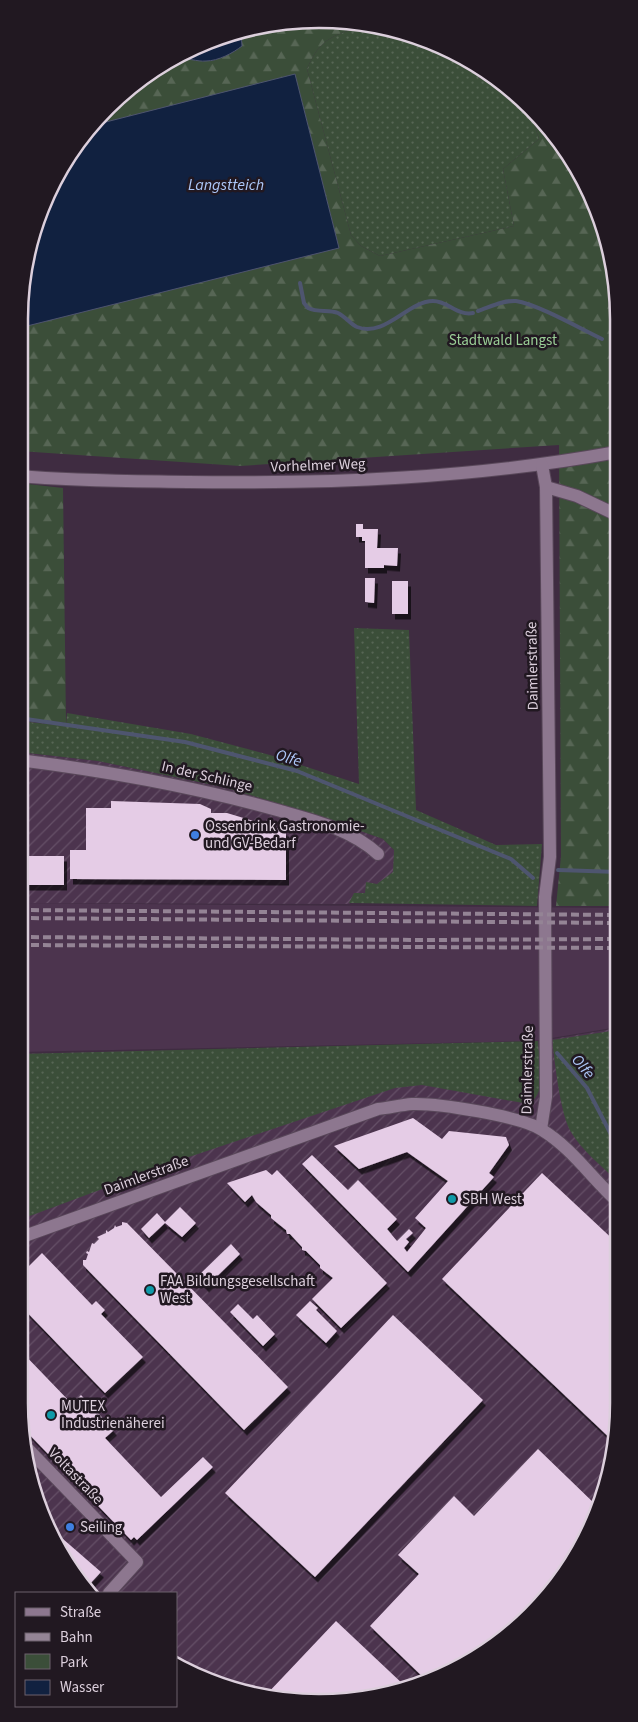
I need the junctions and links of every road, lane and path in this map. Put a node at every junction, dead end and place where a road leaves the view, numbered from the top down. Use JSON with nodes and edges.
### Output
{"nodes":[{"id":1,"x":610,"y":453,"type":"edge"},
{"id":2,"x":542,"y":465,"type":"junction"},
{"id":3,"x":28,"y":477,"type":"edge"},
{"id":4,"x":546,"y":487,"type":"junction"},
{"id":5,"x":610,"y":512,"type":"edge"},
{"id":6,"x":28,"y":761,"type":"edge"},
{"id":7,"x":378,"y":854,"type":"dead end"},
{"id":8,"x":541,"y":1129,"type":"junction"},
{"id":9,"x":610,"y":1194,"type":"edge"},
{"id":10,"x":28,"y":1235,"type":"edge"},
{"id":11,"x":32,"y":1453,"type":"edge"},
{"id":12,"x":110,"y":1592,"type":"edge"}],
"edges":[{"from":1,"to":2,"type":"street","name":"Vorhelmer Weg"},
{"from":2,"to":3,"type":"street","name":"Vorhelmer Weg"},
{"from":2,"to":4,"type":"street","name":"Daimlerstraße"},
{"from":4,"to":5,"type":"street"},
{"from":4,"to":8,"type":"street","name":"Daimlerstraße"},
{"from":6,"to":7,"type":"street","name":"In der Schlinge"},
{"from":8,"to":9,"type":"street"},
{"from":8,"to":10,"type":"street","name":"Daimlerstraße"},
{"from":11,"to":12,"type":"street","name":"Voltastraße"}]}
